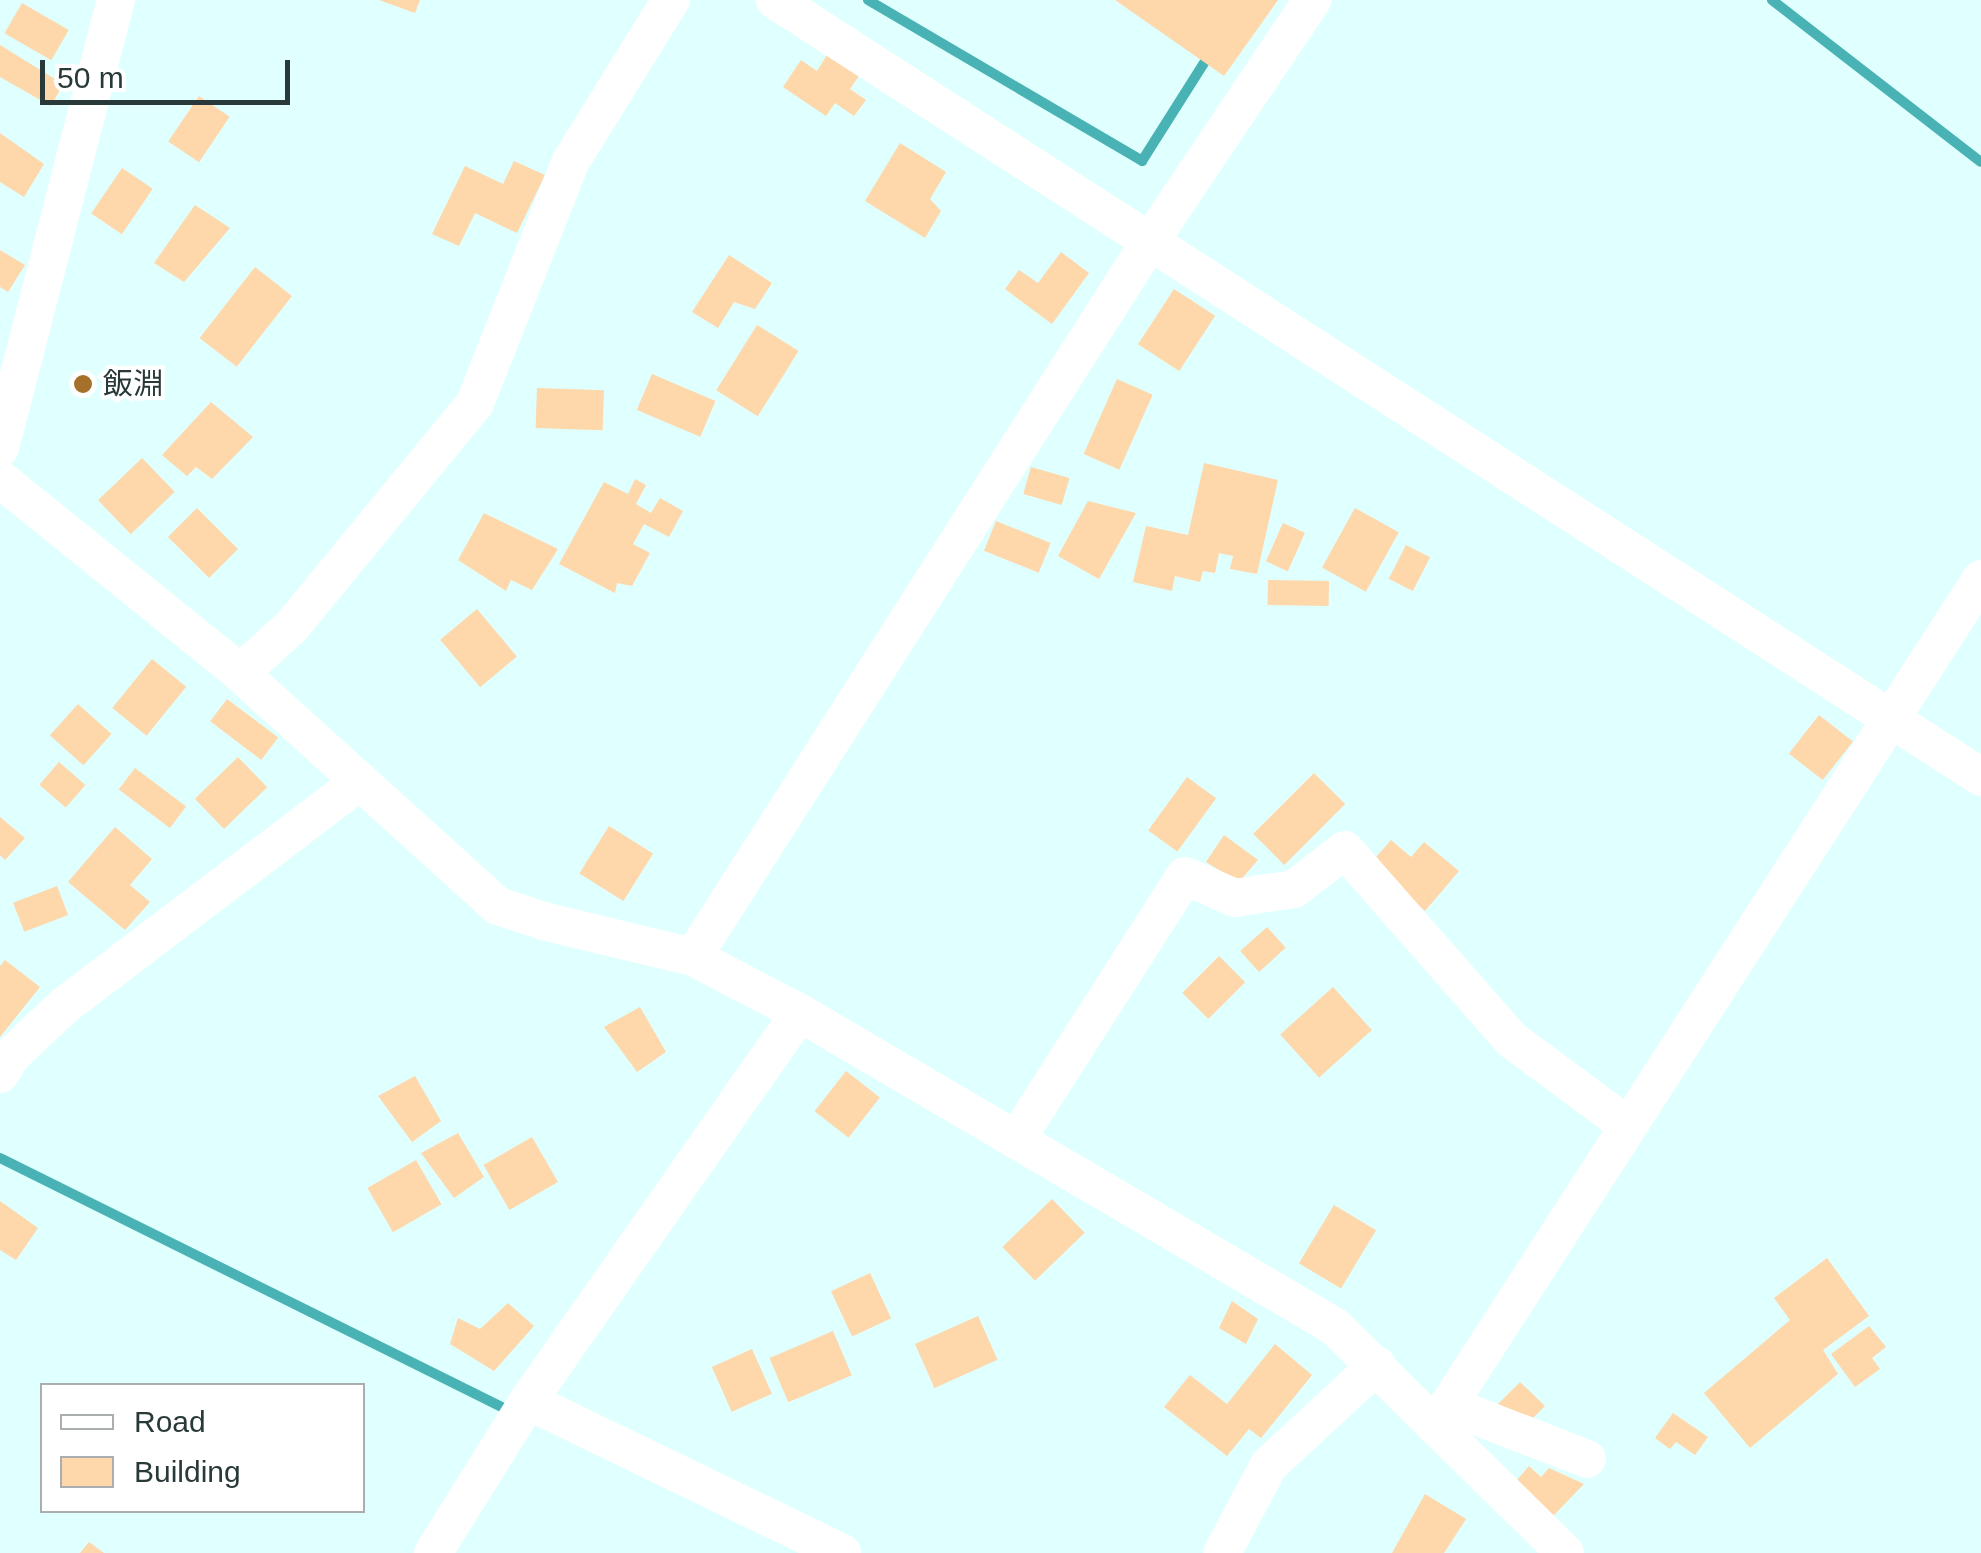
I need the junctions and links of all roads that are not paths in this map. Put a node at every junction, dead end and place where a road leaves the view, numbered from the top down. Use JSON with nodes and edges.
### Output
{"nodes":[{"id":1,"x":116,"y":0,"type":"edge"},
{"id":2,"x":671,"y":0,"type":"edge"},
{"id":3,"x":775,"y":0,"type":"edge"},
{"id":4,"x":1312,"y":0,"type":"edge"},
{"id":5,"x":1149,"y":242,"type":"junction"},
{"id":6,"x":0,"y":448,"type":"edge"},
{"id":7,"x":0,"y":478,"type":"edge"},
{"id":8,"x":1981,"y":579,"type":"edge"},
{"id":9,"x":240,"y":674,"type":"junction"},
{"id":10,"x":1888,"y":718,"type":"junction"},
{"id":11,"x":1981,"y":778,"type":"edge"},
{"id":12,"x":359,"y":782,"type":"junction"},
{"id":13,"x":693,"y":957,"type":"junction"},
{"id":14,"x":800,"y":1014,"type":"junction"},
{"id":15,"x":0,"y":1074,"type":"edge"},
{"id":16,"x":1626,"y":1125,"type":"junction"},
{"id":17,"x":1016,"y":1140,"type":"junction"},
{"id":18,"x":1377,"y":1365,"type":"junction"},
{"id":19,"x":521,"y":1413,"type":"junction"},
{"id":20,"x":1442,"y":1415,"type":"junction"},
{"id":21,"x":1588,"y":1459,"type":"dead end"},
{"id":22,"x":433,"y":1553,"type":"edge"},
{"id":23,"x":842,"y":1553,"type":"edge"},
{"id":24,"x":1222,"y":1553,"type":"edge"},
{"id":25,"x":1564,"y":1553,"type":"edge"}],
"edges":[{"from":1,"to":6,"type":"street"},
{"from":2,"to":9,"type":"street"},
{"from":3,"to":5,"type":"street"},
{"from":4,"to":5,"type":"street"},
{"from":5,"to":10,"type":"street"},
{"from":5,"to":13,"type":"street"},
{"from":7,"to":9,"type":"street"},
{"from":8,"to":10,"type":"street"},
{"from":9,"to":12,"type":"street"},
{"from":10,"to":11,"type":"street"},
{"from":10,"to":16,"type":"street"},
{"from":12,"to":13,"type":"street"},
{"from":12,"to":15,"type":"street"},
{"from":13,"to":14,"type":"street"},
{"from":14,"to":17,"type":"street"},
{"from":14,"to":19,"type":"street"},
{"from":16,"to":17,"type":"street"},
{"from":16,"to":20,"type":"street"},
{"from":17,"to":18,"type":"street"},
{"from":18,"to":20,"type":"street"},
{"from":18,"to":24,"type":"street"},
{"from":19,"to":22,"type":"street"},
{"from":19,"to":23,"type":"street"},
{"from":20,"to":21,"type":"street"},
{"from":20,"to":25,"type":"street"}]}
